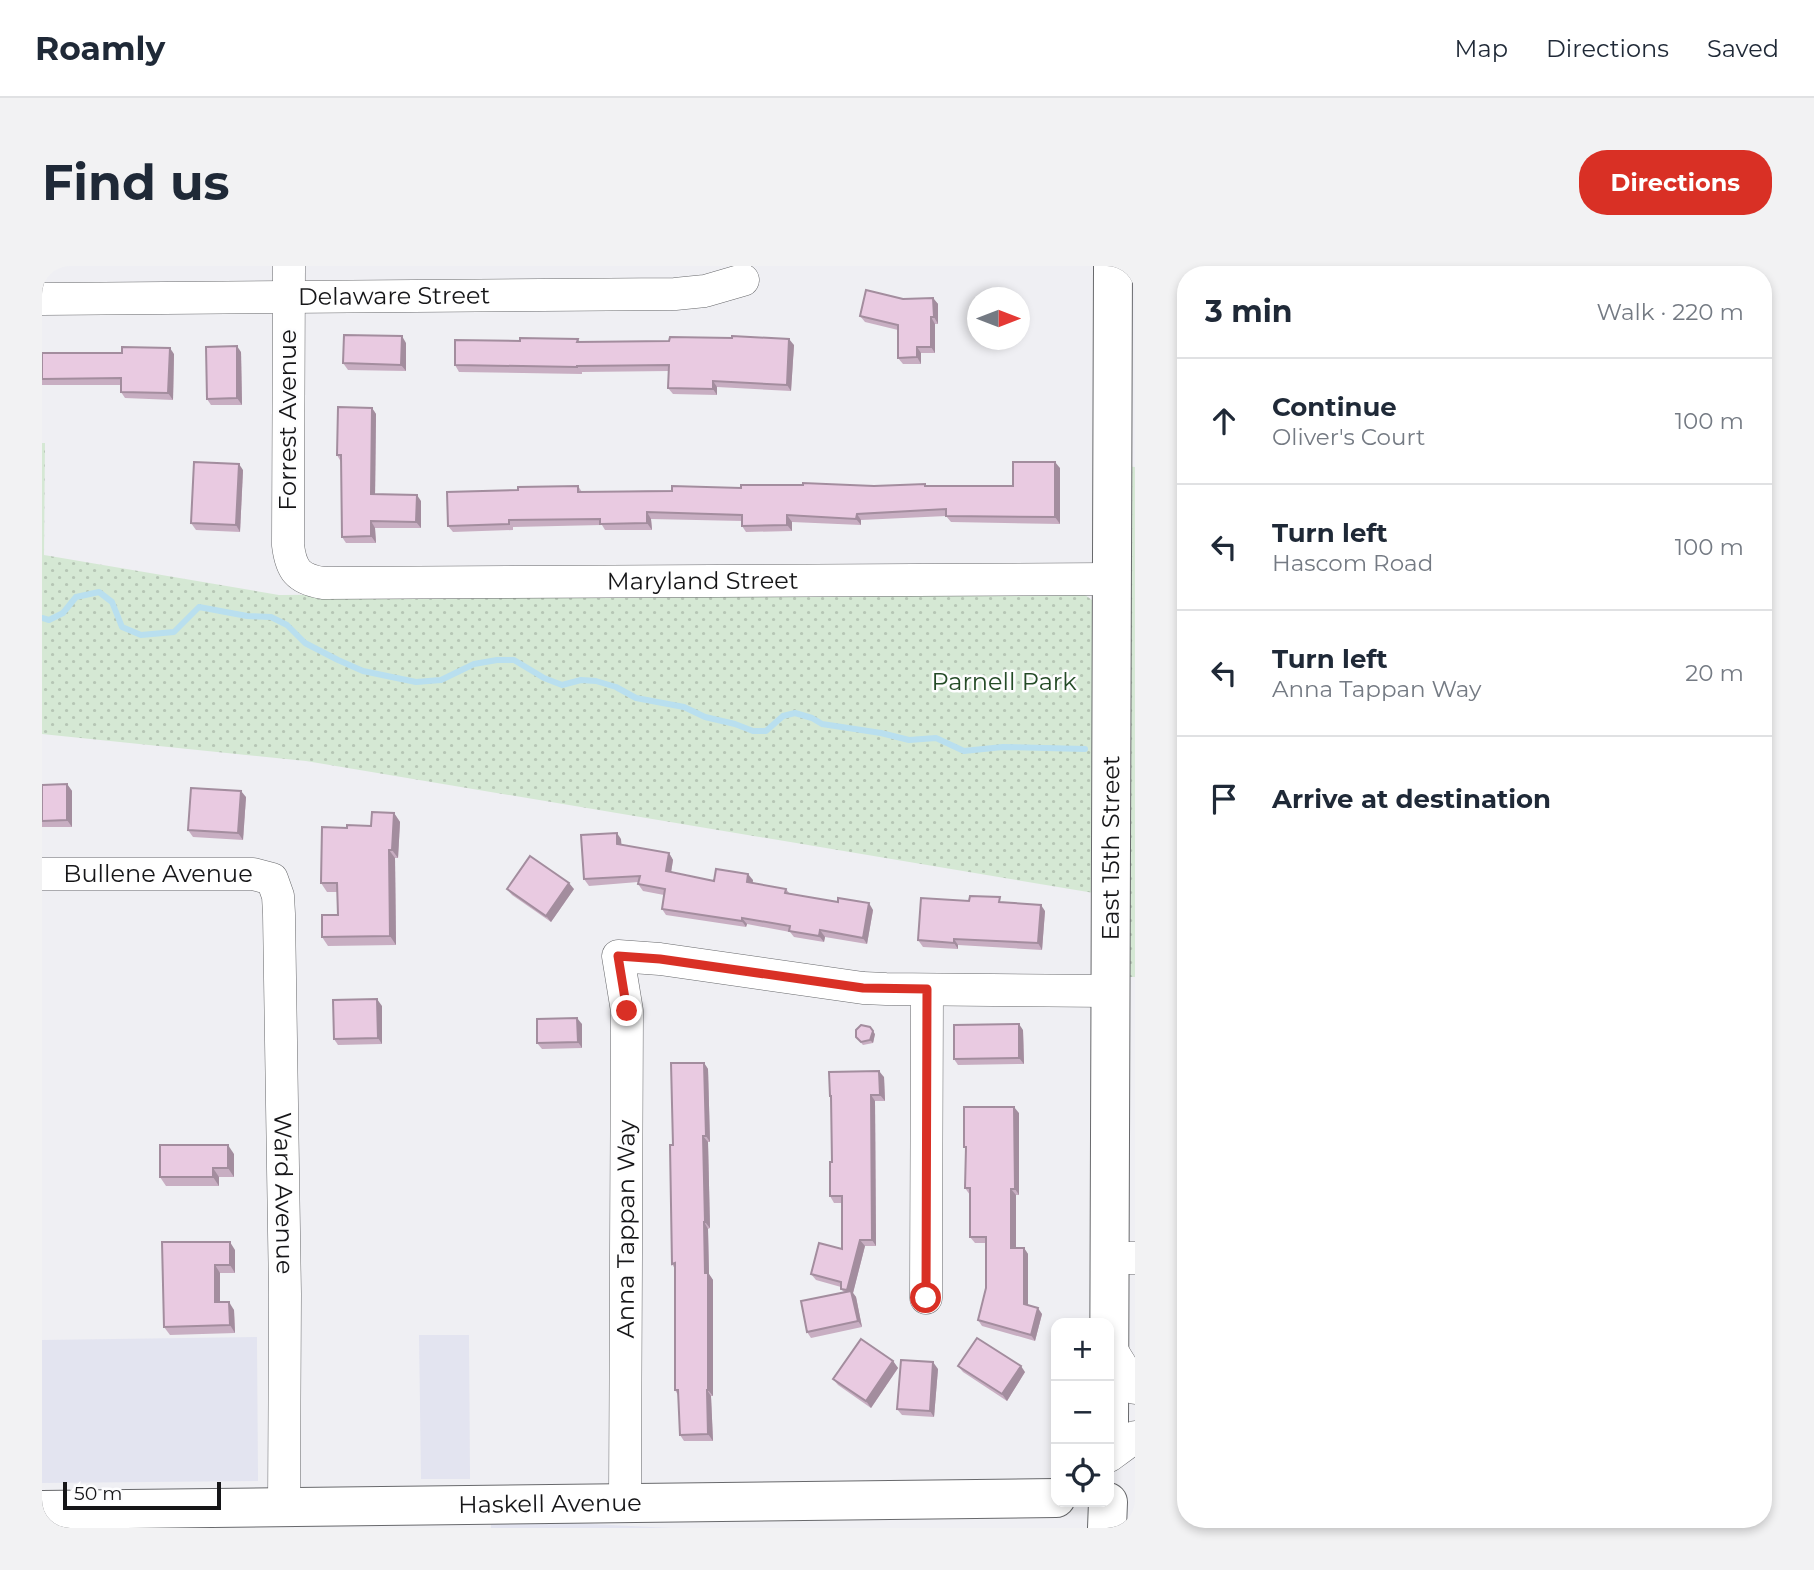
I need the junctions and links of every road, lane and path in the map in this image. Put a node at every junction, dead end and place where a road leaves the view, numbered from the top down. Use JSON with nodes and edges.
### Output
{"nodes":[{"id":1,"x":1112,"y":266,"type":"edge"},
{"id":2,"x":743,"y":280,"type":"dead end"},
{"id":3,"x":288,"y":281,"type":"edge"},
{"id":4,"x":42,"y":299,"type":"edge"},
{"id":5,"x":1124,"y":339,"type":"edge"},
{"id":6,"x":297,"y":572,"type":"joint"},
{"id":7,"x":1119,"y":595,"type":"edge"},
{"id":8,"x":42,"y":874,"type":"edge"},
{"id":9,"x":272,"y":879,"type":"joint"},
{"id":10,"x":927,"y":989,"type":"junction"},
{"id":11,"x":1109,"y":991,"type":"junction"},
{"id":12,"x":1122,"y":1200,"type":"edge"},
{"id":13,"x":1122,"y":1258,"type":"edge"},
{"id":14,"x":926,"y":1298,"type":"dead end"},
{"id":15,"x":1113,"y":1318,"type":"edge"},
{"id":16,"x":1114,"y":1354,"type":"edge"},
{"id":17,"x":1135,"y":1388,"type":"edge"},
{"id":18,"x":1135,"y":1437,"type":"edge"},
{"id":19,"x":1114,"y":1452,"type":"edge"},
{"id":20,"x":1051,"y":1498,"type":"edge"},
{"id":21,"x":1135,"y":1499,"type":"edge"},
{"id":22,"x":1114,"y":1500,"type":"edge"},
{"id":23,"x":1108,"y":1507,"type":"edge"},
{"id":24,"x":284,"y":1508,"type":"junction"},
{"id":25,"x":42,"y":1510,"type":"edge"},
{"id":26,"x":639,"y":1512,"type":"edge"},
{"id":27,"x":1107,"y":1528,"type":"edge"}],
"edges":[{"from":1,"to":5,"type":"main road","name":"East 15th Street"},
{"from":2,"to":3,"type":"street","name":"Delaware Street"},
{"from":3,"to":4,"type":"street","name":"Delaware Street"},
{"from":3,"to":6,"type":"street","name":"Forrest Avenue"},
{"from":5,"to":7,"type":"main road","name":"East 15th Street"},
{"from":6,"to":7,"type":"street","name":"Maryland Street"},
{"from":7,"to":11,"type":"main road","name":"East 15th Street"},
{"from":8,"to":9,"type":"street","name":"Bullene Avenue"},
{"from":9,"to":24,"type":"street","name":"Ward Avenue"},
{"from":10,"to":11,"type":"street"},
{"from":10,"to":14,"type":"street"},
{"from":10,"to":26,"type":"street","name":"Anna Tappan Way"},
{"from":11,"to":12,"type":"main road","name":"East 15th Street"},
{"from":12,"to":13,"type":"main road","name":"East 15th Street"},
{"from":13,"to":15,"type":"main road","name":"East 15th Street"},
{"from":16,"to":17,"type":"street"},
{"from":18,"to":19,"type":"street"},
{"from":20,"to":26,"type":"main road","name":"Haskell Avenue"},
{"from":21,"to":22,"type":"main road"},
{"from":23,"to":27,"type":"main road"},
{"from":24,"to":25,"type":"main road","name":"Haskell Avenue"},
{"from":24,"to":26,"type":"main road","name":"Haskell Avenue"}]}
